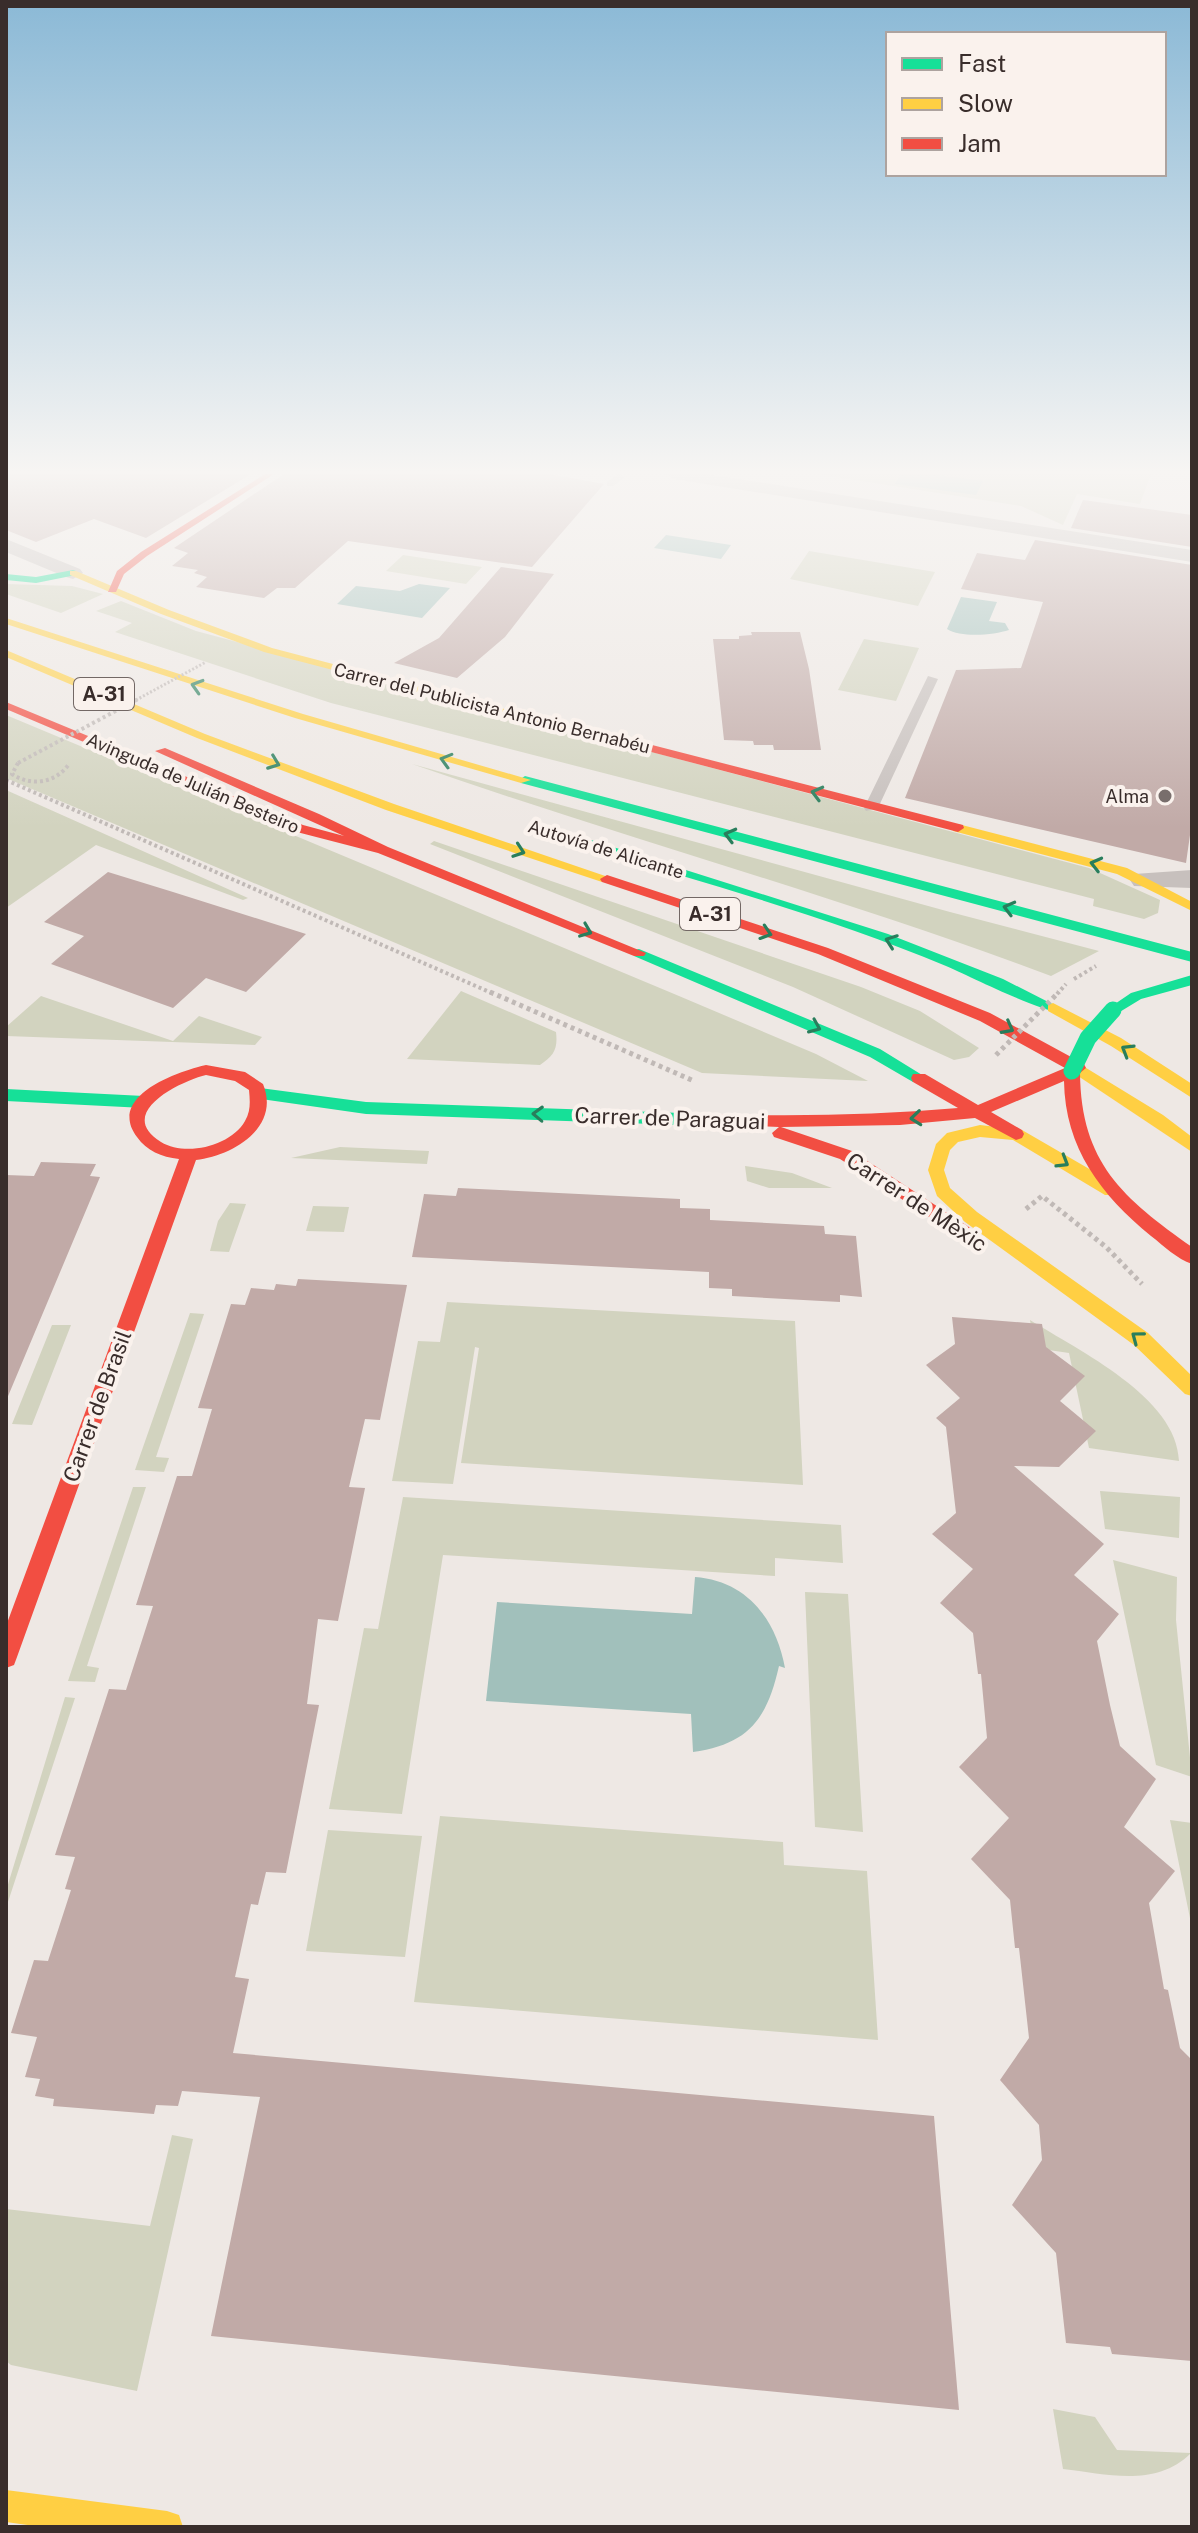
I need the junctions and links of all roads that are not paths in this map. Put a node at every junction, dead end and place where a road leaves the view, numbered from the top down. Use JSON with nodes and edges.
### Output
{"nodes":[{"id":1,"x":118,"y":592,"type":"edge"},
{"id":2,"x":6,"y":621,"type":"edge"},
{"id":3,"x":6,"y":633,"type":"edge"},
{"id":4,"x":6,"y":653,"type":"edge"},
{"id":5,"x":932,"y":679,"type":"dead end"},
{"id":6,"x":140,"y":690,"type":"dead end"},
{"id":7,"x":6,"y":705,"type":"edge"},
{"id":8,"x":55,"y":705,"type":"dead end"},
{"id":9,"x":871,"y":808,"type":"junction"},
{"id":10,"x":580,"y":840,"type":"dead end"},
{"id":11,"x":383,"y":850,"type":"junction"},
{"id":12,"x":1192,"y":879,"type":"edge"},
{"id":13,"x":1144,"y":880,"type":"junction"},
{"id":14,"x":1192,"y":907,"type":"edge"},
{"id":15,"x":1192,"y":957,"type":"edge"},
{"id":16,"x":1192,"y":980,"type":"edge"},
{"id":17,"x":1072,"y":1071,"type":"junction"},
{"id":18,"x":1192,"y":1092,"type":"edge"},
{"id":19,"x":260,"y":1094,"type":"junction"},
{"id":20,"x":6,"y":1095,"type":"edge"},
{"id":21,"x":144,"y":1102,"type":"junction"},
{"id":22,"x":977,"y":1112,"type":"junction"},
{"id":23,"x":756,"y":1122,"type":"junction"},
{"id":24,"x":1016,"y":1134,"type":"junction"},
{"id":25,"x":1192,"y":1146,"type":"edge"},
{"id":26,"x":189,"y":1155,"type":"junction"},
{"id":27,"x":1111,"y":1190,"type":"junction"},
{"id":28,"x":1155,"y":1231,"type":"junction"},
{"id":29,"x":963,"y":1232,"type":"joint"},
{"id":30,"x":1192,"y":1257,"type":"edge"},
{"id":31,"x":1192,"y":1270,"type":"edge"},
{"id":32,"x":1074,"y":1293,"type":"junction"},
{"id":33,"x":1192,"y":1388,"type":"edge"},
{"id":34,"x":6,"y":1657,"type":"edge"},
{"id":35,"x":6,"y":2506,"type":"edge"},
{"id":36,"x":167,"y":2527,"type":"edge"}],
"edges":[{"from":9,"to":1,"type":"main road","name":"Carrer del Publicista Antonio Bernabéu","one_way":true},
{"from":15,"to":2,"type":"main road","one_way":true},
{"from":3,"to":6,"type":"main road","number":"A-31"},
{"from":4,"to":25,"type":"main road","name":"Autovía de Alicante","number":"A-31","one_way":true},
{"from":5,"to":9,"type":"lane"},
{"from":7,"to":11,"type":"main road","name":"Avinguda de Julián Besteiro"},
{"from":8,"to":11,"type":"main road"},
{"from":13,"to":9,"type":"main road","name":"Carrer del Publicista Antonio Bernabéu","one_way":true},
{"from":18,"to":10,"type":"main road","name":"Autovía de Alicante","number":"A-31","one_way":true},
{"from":11,"to":22,"type":"main road","one_way":true},
{"from":12,"to":13,"type":"street"},
{"from":13,"to":14,"type":"main road","name":"Carrer del Publicista Antonio Bernabéu"},
{"from":16,"to":17,"type":"main road","bridge":true},
{"from":17,"to":22,"type":"main road","name":"Carrer de Paraguai"},
{"from":17,"to":27,"type":"main road"},
{"from":19,"to":21,"type":"main road"},
{"from":23,"to":19,"type":"main road","name":"Carrer de Paraguai","one_way":true},
{"from":19,"to":26,"type":"main road"},
{"from":20,"to":21,"type":"main road"},
{"from":21,"to":26,"type":"main road"},
{"from":22,"to":23,"type":"main road","name":"Carrer de Paraguai","one_way":true},
{"from":22,"to":24,"type":"main road"},
{"from":23,"to":29,"type":"main road","name":"Carrer de Mèxic"},
{"from":24,"to":27,"type":"main road","one_way":true},
{"from":24,"to":32,"type":"main road","name":"Carrer de Mèxic"},
{"from":26,"to":34,"type":"main road","name":"Carrer de Brasil"},
{"from":27,"to":28,"type":"main road"},
{"from":28,"to":30,"type":"main road"},
{"from":28,"to":31,"type":"main road"},
{"from":29,"to":32,"type":"street","name":"Carrer de Mèxic"},
{"from":33,"to":32,"type":"main road","name":"Carrer de Mèxic","one_way":true},
{"from":35,"to":36,"type":"main road"}]}
